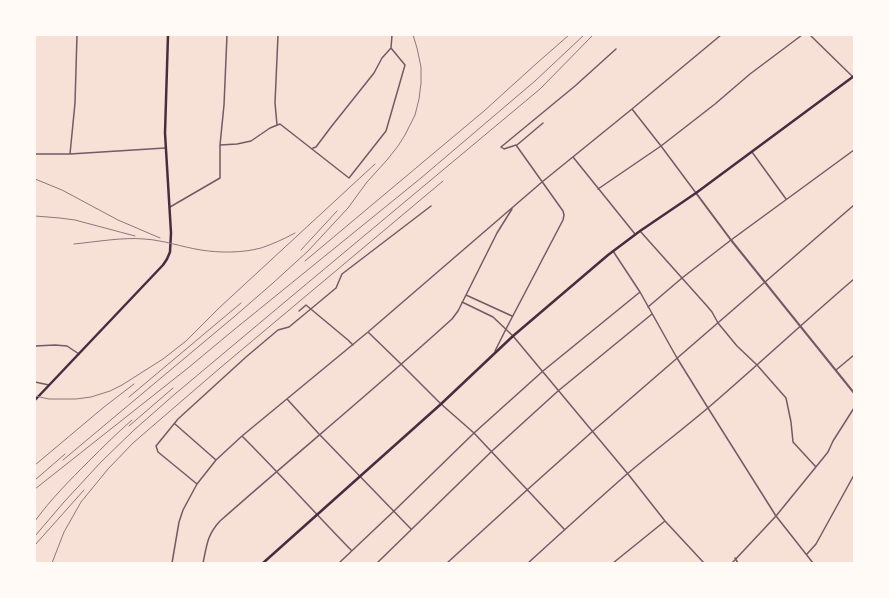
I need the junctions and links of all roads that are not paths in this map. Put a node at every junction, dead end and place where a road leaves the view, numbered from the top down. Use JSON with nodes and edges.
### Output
{"nodes":[{"id":1,"x":77,"y":35,"type":"edge"},
{"id":2,"x":168,"y":35,"type":"edge"},
{"id":3,"x":227,"y":35,"type":"edge"},
{"id":4,"x":278,"y":35,"type":"edge"},
{"id":5,"x":392,"y":35,"type":"edge"},
{"id":6,"x":721,"y":35,"type":"edge"},
{"id":7,"x":802,"y":35,"type":"edge"},
{"id":8,"x":810,"y":35,"type":"edge"},
{"id":9,"x":391,"y":48,"type":"junction"},
{"id":10,"x":616,"y":49,"type":"dead end"},
{"id":11,"x":854,"y":77,"type":"edge"},
{"id":12,"x":632,"y":109,"type":"junction"},
{"id":13,"x":543,"y":123,"type":"dead end"},
{"id":14,"x":277,"y":124,"type":"junction"},
{"id":15,"x":220,"y":145,"type":"junction"},
{"id":16,"x":516,"y":145,"type":"junction"},
{"id":17,"x":661,"y":146,"type":"junction"},
{"id":18,"x":166,"y":148,"type":"junction"},
{"id":19,"x":312,"y":148,"type":"junction"},
{"id":20,"x":854,"y":150,"type":"edge"},
{"id":21,"x":752,"y":152,"type":"junction"},
{"id":22,"x":35,"y":154,"type":"edge"},
{"id":23,"x":70,"y":154,"type":"junction"},
{"id":24,"x":573,"y":157,"type":"junction"},
{"id":25,"x":542,"y":182,"type":"junction"},
{"id":26,"x":598,"y":188,"type":"junction"},
{"id":27,"x":696,"y":194,"type":"junction"},
{"id":28,"x":786,"y":199,"type":"junction"},
{"id":29,"x":854,"y":205,"type":"edge"},
{"id":30,"x":432,"y":206,"type":"dead end"},
{"id":31,"x":170,"y":207,"type":"junction"},
{"id":32,"x":513,"y":207,"type":"junction"},
{"id":33,"x":640,"y":231,"type":"junction"},
{"id":34,"x":635,"y":234,"type":"junction"},
{"id":35,"x":731,"y":240,"type":"junction"},
{"id":36,"x":613,"y":251,"type":"junction"},
{"id":37,"x":682,"y":278,"type":"junction"},
{"id":38,"x":854,"y":279,"type":"edge"},
{"id":39,"x":764,"y":282,"type":"junction"},
{"id":40,"x":640,"y":292,"type":"junction"},
{"id":41,"x":466,"y":295,"type":"junction"},
{"id":42,"x":462,"y":302,"type":"junction"},
{"id":43,"x":648,"y":307,"type":"junction"},
{"id":44,"x":311,"y":310,"type":"junction"},
{"id":45,"x":299,"y":311,"type":"dead end"},
{"id":46,"x":652,"y":314,"type":"junction"},
{"id":47,"x":512,"y":316,"type":"junction"},
{"id":48,"x":718,"y":322,"type":"junction"},
{"id":49,"x":800,"y":326,"type":"junction"},
{"id":50,"x":506,"y":329,"type":"junction"},
{"id":51,"x":368,"y":332,"type":"junction"},
{"id":52,"x":514,"y":336,"type":"junction"},
{"id":53,"x":352,"y":345,"type":"junction"},
{"id":54,"x":35,"y":346,"type":"edge"},
{"id":55,"x":79,"y":354,"type":"junction"},
{"id":56,"x":854,"y":355,"type":"edge"},
{"id":57,"x":493,"y":356,"type":"junction"},
{"id":58,"x":677,"y":358,"type":"junction"},
{"id":59,"x":401,"y":364,"type":"junction"},
{"id":60,"x":757,"y":365,"type":"junction"},
{"id":61,"x":836,"y":370,"type":"junction"},
{"id":62,"x":543,"y":371,"type":"junction"},
{"id":63,"x":35,"y":382,"type":"edge"},
{"id":64,"x":49,"y":385,"type":"junction"},
{"id":65,"x":558,"y":391,"type":"junction"},
{"id":66,"x":854,"y":393,"type":"edge"},
{"id":67,"x":287,"y":399,"type":"junction"},
{"id":68,"x":35,"y":400,"type":"edge"},
{"id":69,"x":441,"y":404,"type":"junction"},
{"id":70,"x":708,"y":408,"type":"junction"},
{"id":71,"x":854,"y":408,"type":"edge"},
{"id":72,"x":175,"y":424,"type":"junction"},
{"id":73,"x":593,"y":431,"type":"junction"},
{"id":74,"x":319,"y":434,"type":"junction"},
{"id":75,"x":474,"y":434,"type":"junction"},
{"id":76,"x":242,"y":436,"type":"junction"},
{"id":77,"x":492,"y":451,"type":"junction"},
{"id":78,"x":216,"y":460,"type":"junction"},
{"id":79,"x":816,"y":467,"type":"junction"},
{"id":80,"x":277,"y":471,"type":"junction"},
{"id":81,"x":628,"y":474,"type":"junction"},
{"id":82,"x":854,"y":475,"type":"edge"},
{"id":83,"x":360,"y":477,"type":"junction"},
{"id":84,"x":197,"y":484,"type":"junction"},
{"id":85,"x":527,"y":490,"type":"junction"},
{"id":86,"x":394,"y":512,"type":"junction"},
{"id":87,"x":317,"y":515,"type":"junction"},
{"id":88,"x":776,"y":516,"type":"junction"},
{"id":89,"x":664,"y":521,"type":"junction"},
{"id":90,"x":411,"y":529,"type":"junction"},
{"id":91,"x":564,"y":529,"type":"junction"},
{"id":92,"x":352,"y":551,"type":"junction"},
{"id":93,"x":807,"y":555,"type":"junction"},
{"id":94,"x":735,"y":558,"type":"junction"},
{"id":95,"x":172,"y":563,"type":"edge"},
{"id":96,"x":203,"y":563,"type":"edge"},
{"id":97,"x":263,"y":563,"type":"edge"},
{"id":98,"x":339,"y":563,"type":"edge"},
{"id":99,"x":377,"y":563,"type":"edge"},
{"id":100,"x":447,"y":563,"type":"edge"},
{"id":101,"x":528,"y":563,"type":"edge"},
{"id":102,"x":613,"y":563,"type":"edge"},
{"id":103,"x":704,"y":563,"type":"edge"},
{"id":104,"x":732,"y":563,"type":"edge"},
{"id":105,"x":738,"y":563,"type":"edge"},
{"id":106,"x":813,"y":563,"type":"edge"}],
"edges":[{"from":1,"to":23,"type":"street"},
{"from":2,"to":18,"type":"main road"},
{"from":3,"to":15,"type":"street"},
{"from":4,"to":14,"type":"street"},
{"from":5,"to":9,"type":"street"},
{"from":6,"to":12,"type":"street"},
{"from":7,"to":17,"type":"street"},
{"from":8,"to":11,"type":"street"},
{"from":9,"to":19,"type":"street"},
{"from":9,"to":19,"type":"street"},
{"from":10,"to":16,"type":"street"},
{"from":11,"to":21,"type":"main road"},
{"from":12,"to":17,"type":"street"},
{"from":12,"to":24,"type":"street"},
{"from":13,"to":16,"type":"street"},
{"from":14,"to":15,"type":"street"},
{"from":14,"to":19,"type":"street"},
{"from":15,"to":31,"type":"street"},
{"from":16,"to":25,"type":"street"},
{"from":17,"to":26,"type":"street"},
{"from":17,"to":27,"type":"street"},
{"from":18,"to":23,"type":"street"},
{"from":18,"to":31,"type":"main road"},
{"from":20,"to":28,"type":"street"},
{"from":21,"to":27,"type":"main road"},
{"from":21,"to":28,"type":"street"},
{"from":22,"to":23,"type":"street"},
{"from":24,"to":25,"type":"street"},
{"from":24,"to":26,"type":"street"},
{"from":25,"to":32,"type":"street"},
{"from":25,"to":47,"type":"street"},
{"from":26,"to":34,"type":"street"},
{"from":27,"to":33,"type":"main road"},
{"from":27,"to":35,"type":"street"},
{"from":28,"to":35,"type":"street"},
{"from":29,"to":39,"type":"street"},
{"from":30,"to":44,"type":"street"},
{"from":31,"to":55,"type":"main road"},
{"from":32,"to":41,"type":"street"},
{"from":32,"to":51,"type":"street"},
{"from":33,"to":34,"type":"main road"},
{"from":33,"to":37,"type":"street"},
{"from":34,"to":36,"type":"main road"},
{"from":35,"to":37,"type":"street"},
{"from":35,"to":39,"type":"street"},
{"from":36,"to":40,"type":"street"},
{"from":36,"to":52,"type":"main road"},
{"from":37,"to":43,"type":"street"},
{"from":37,"to":48,"type":"street"},
{"from":38,"to":49,"type":"street"},
{"from":39,"to":48,"type":"street"},
{"from":39,"to":49,"type":"street"},
{"from":40,"to":43,"type":"street"},
{"from":40,"to":62,"type":"street"},
{"from":41,"to":42,"type":"street"},
{"from":41,"to":47,"type":"street"},
{"from":42,"to":50,"type":"street"},
{"from":42,"to":59,"type":"street"},
{"from":43,"to":46,"type":"street"},
{"from":44,"to":45,"type":"street"},
{"from":44,"to":53,"type":"street"},
{"from":44,"to":72,"type":"street"},
{"from":46,"to":58,"type":"street"},
{"from":46,"to":65,"type":"street"},
{"from":47,"to":50,"type":"street"},
{"from":48,"to":58,"type":"street"},
{"from":48,"to":60,"type":"street"},
{"from":49,"to":60,"type":"street"},
{"from":49,"to":61,"type":"street"},
{"from":50,"to":52,"type":"street"},
{"from":50,"to":57,"type":"street"},
{"from":51,"to":53,"type":"street"},
{"from":51,"to":59,"type":"street"},
{"from":52,"to":57,"type":"main road"},
{"from":52,"to":62,"type":"street"},
{"from":53,"to":67,"type":"street"},
{"from":54,"to":55,"type":"street"},
{"from":55,"to":64,"type":"main road"},
{"from":56,"to":61,"type":"street"},
{"from":57,"to":69,"type":"main road"},
{"from":58,"to":70,"type":"street"},
{"from":58,"to":73,"type":"street"},
{"from":59,"to":69,"type":"street"},
{"from":59,"to":74,"type":"street"},
{"from":60,"to":70,"type":"street"},
{"from":60,"to":79,"type":"street"},
{"from":61,"to":66,"type":"street"},
{"from":62,"to":65,"type":"street"},
{"from":62,"to":75,"type":"street"},
{"from":63,"to":64,"type":"street"},
{"from":64,"to":68,"type":"main road"},
{"from":65,"to":73,"type":"street"},
{"from":65,"to":77,"type":"street"},
{"from":67,"to":74,"type":"street"},
{"from":67,"to":76,"type":"street"},
{"from":69,"to":75,"type":"street"},
{"from":69,"to":83,"type":"main road"},
{"from":70,"to":81,"type":"street"},
{"from":70,"to":88,"type":"street"},
{"from":71,"to":79,"type":"street"},
{"from":72,"to":78,"type":"street"},
{"from":72,"to":84,"type":"street"},
{"from":73,"to":81,"type":"street"},
{"from":73,"to":85,"type":"street"},
{"from":74,"to":80,"type":"street"},
{"from":74,"to":83,"type":"street"},
{"from":75,"to":77,"type":"street"},
{"from":75,"to":86,"type":"street"},
{"from":76,"to":78,"type":"street"},
{"from":76,"to":80,"type":"street"},
{"from":77,"to":85,"type":"street"},
{"from":77,"to":90,"type":"street"},
{"from":78,"to":84,"type":"street"},
{"from":79,"to":88,"type":"street"},
{"from":80,"to":87,"type":"street"},
{"from":80,"to":96,"type":"street"},
{"from":81,"to":89,"type":"street"},
{"from":81,"to":91,"type":"street"},
{"from":82,"to":93,"type":"street"},
{"from":83,"to":86,"type":"street"},
{"from":83,"to":87,"type":"main road"},
{"from":84,"to":95,"type":"street"},
{"from":85,"to":91,"type":"street"},
{"from":85,"to":100,"type":"street"},
{"from":86,"to":90,"type":"street"},
{"from":86,"to":92,"type":"street"},
{"from":87,"to":92,"type":"street"},
{"from":87,"to":97,"type":"main road"},
{"from":88,"to":93,"type":"street"},
{"from":88,"to":94,"type":"street"},
{"from":89,"to":102,"type":"street"},
{"from":89,"to":103,"type":"street"},
{"from":90,"to":99,"type":"street"},
{"from":91,"to":101,"type":"street"},
{"from":92,"to":98,"type":"street"},
{"from":93,"to":106,"type":"street"},
{"from":94,"to":104,"type":"street"},
{"from":94,"to":105,"type":"street"}]}
